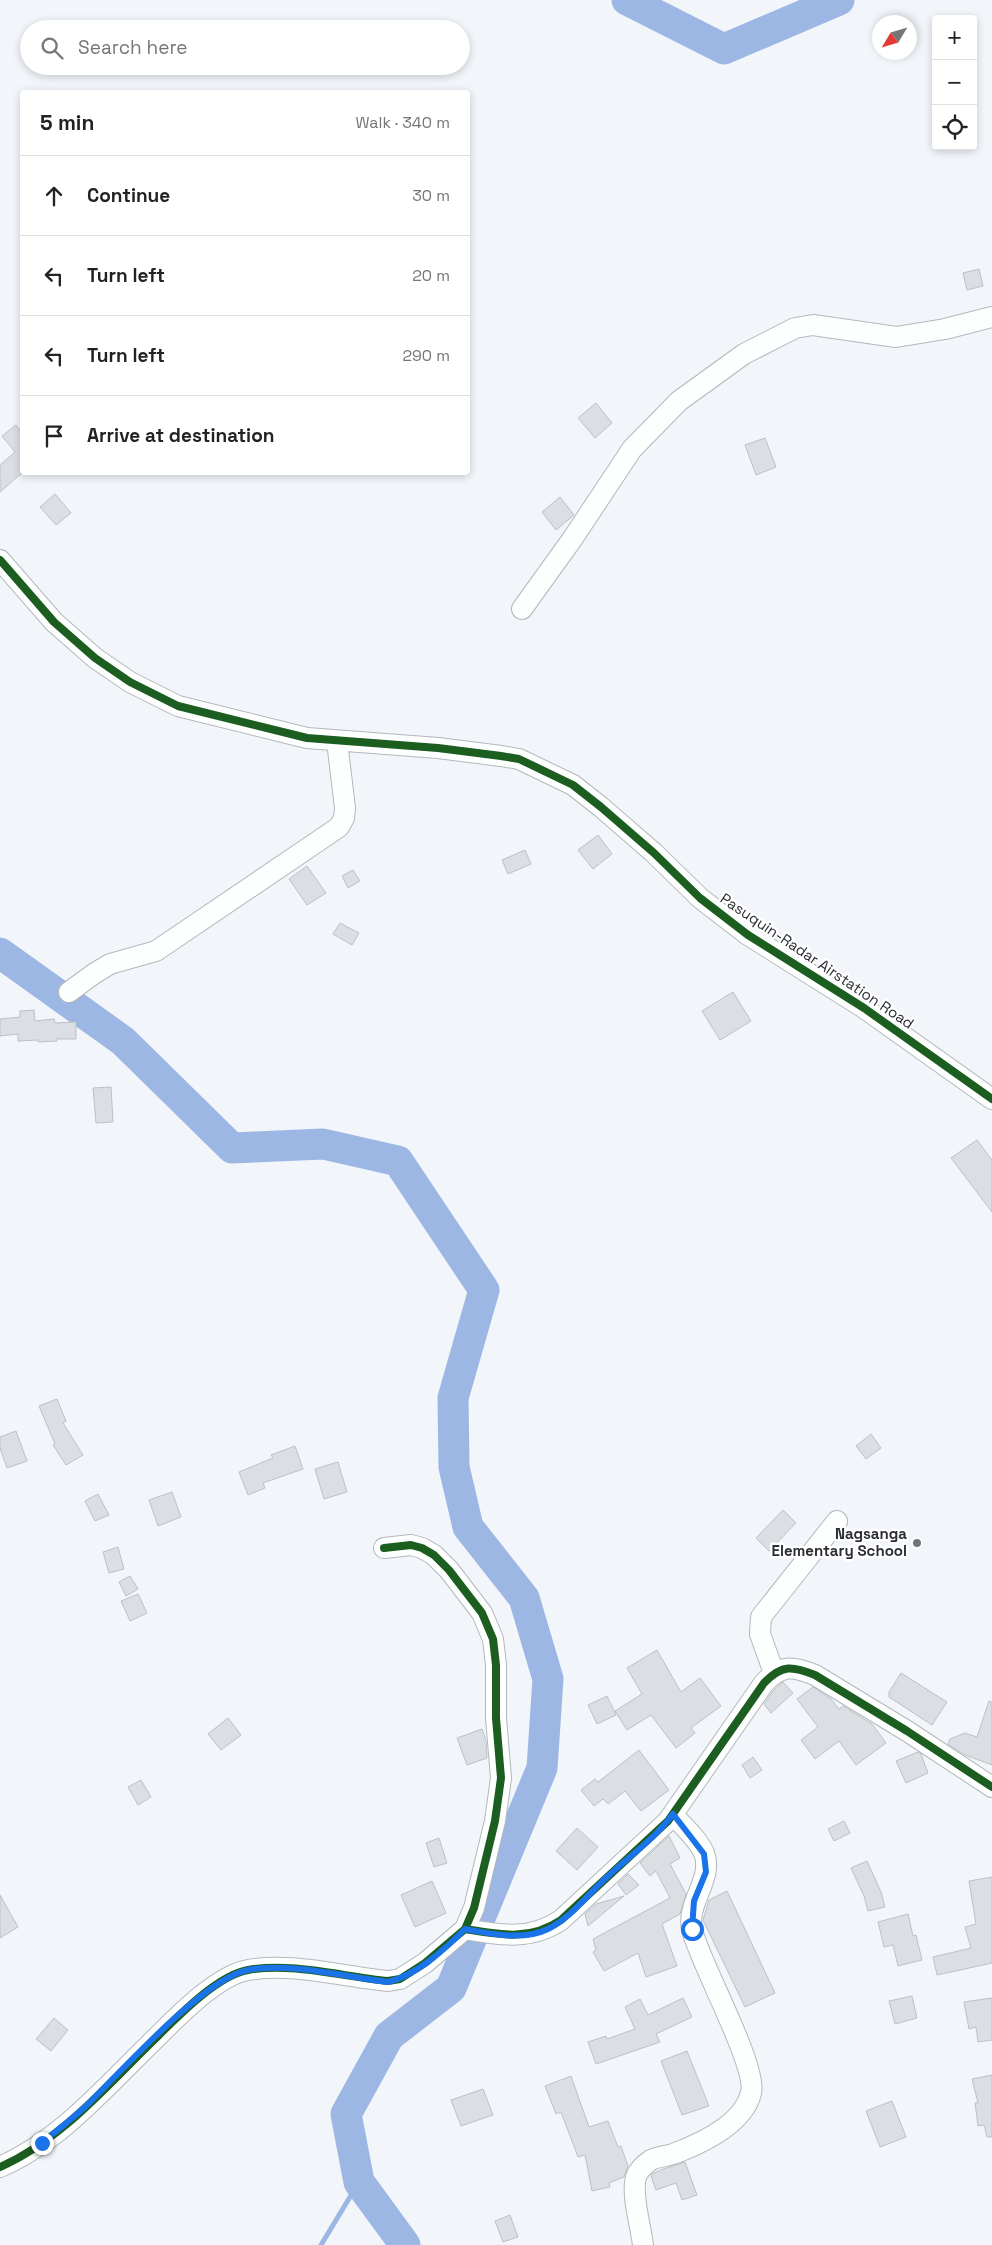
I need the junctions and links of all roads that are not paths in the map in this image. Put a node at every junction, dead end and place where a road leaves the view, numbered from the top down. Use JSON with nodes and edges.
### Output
{"nodes":[{"id":1,"x":992,"y":317,"type":"edge"},
{"id":2,"x":0,"y":560,"type":"edge"},
{"id":3,"x":522,"y":609,"type":"dead end"},
{"id":4,"x":337,"y":740,"type":"junction"},
{"id":5,"x":69,"y":992,"type":"dead end"},
{"id":6,"x":992,"y":1099,"type":"edge"},
{"id":7,"x":837,"y":1520,"type":"dead end"},
{"id":8,"x":384,"y":1548,"type":"dead end"},
{"id":9,"x":774,"y":1673,"type":"junction"},
{"id":10,"x":992,"y":1787,"type":"edge"},
{"id":11,"x":673,"y":1814,"type":"junction"},
{"id":12,"x":465,"y":1929,"type":"junction"},
{"id":13,"x":0,"y":2167,"type":"edge"},
{"id":14,"x":643,"y":2245,"type":"edge"}],
"edges":[{"from":1,"to":3,"type":"street"},
{"from":2,"to":4,"type":"street","name":"Pasuquin-Radar Airstation Road"},
{"from":4,"to":5,"type":"street"},
{"from":4,"to":6,"type":"street","name":"Pasuquin-Radar Airstation Road"},
{"from":7,"to":9,"type":"street"},
{"from":8,"to":12,"type":"street"},
{"from":9,"to":10,"type":"street"},
{"from":9,"to":11,"type":"street"},
{"from":11,"to":12,"type":"street"},
{"from":11,"to":14,"type":"street"},
{"from":12,"to":13,"type":"street"}]}
